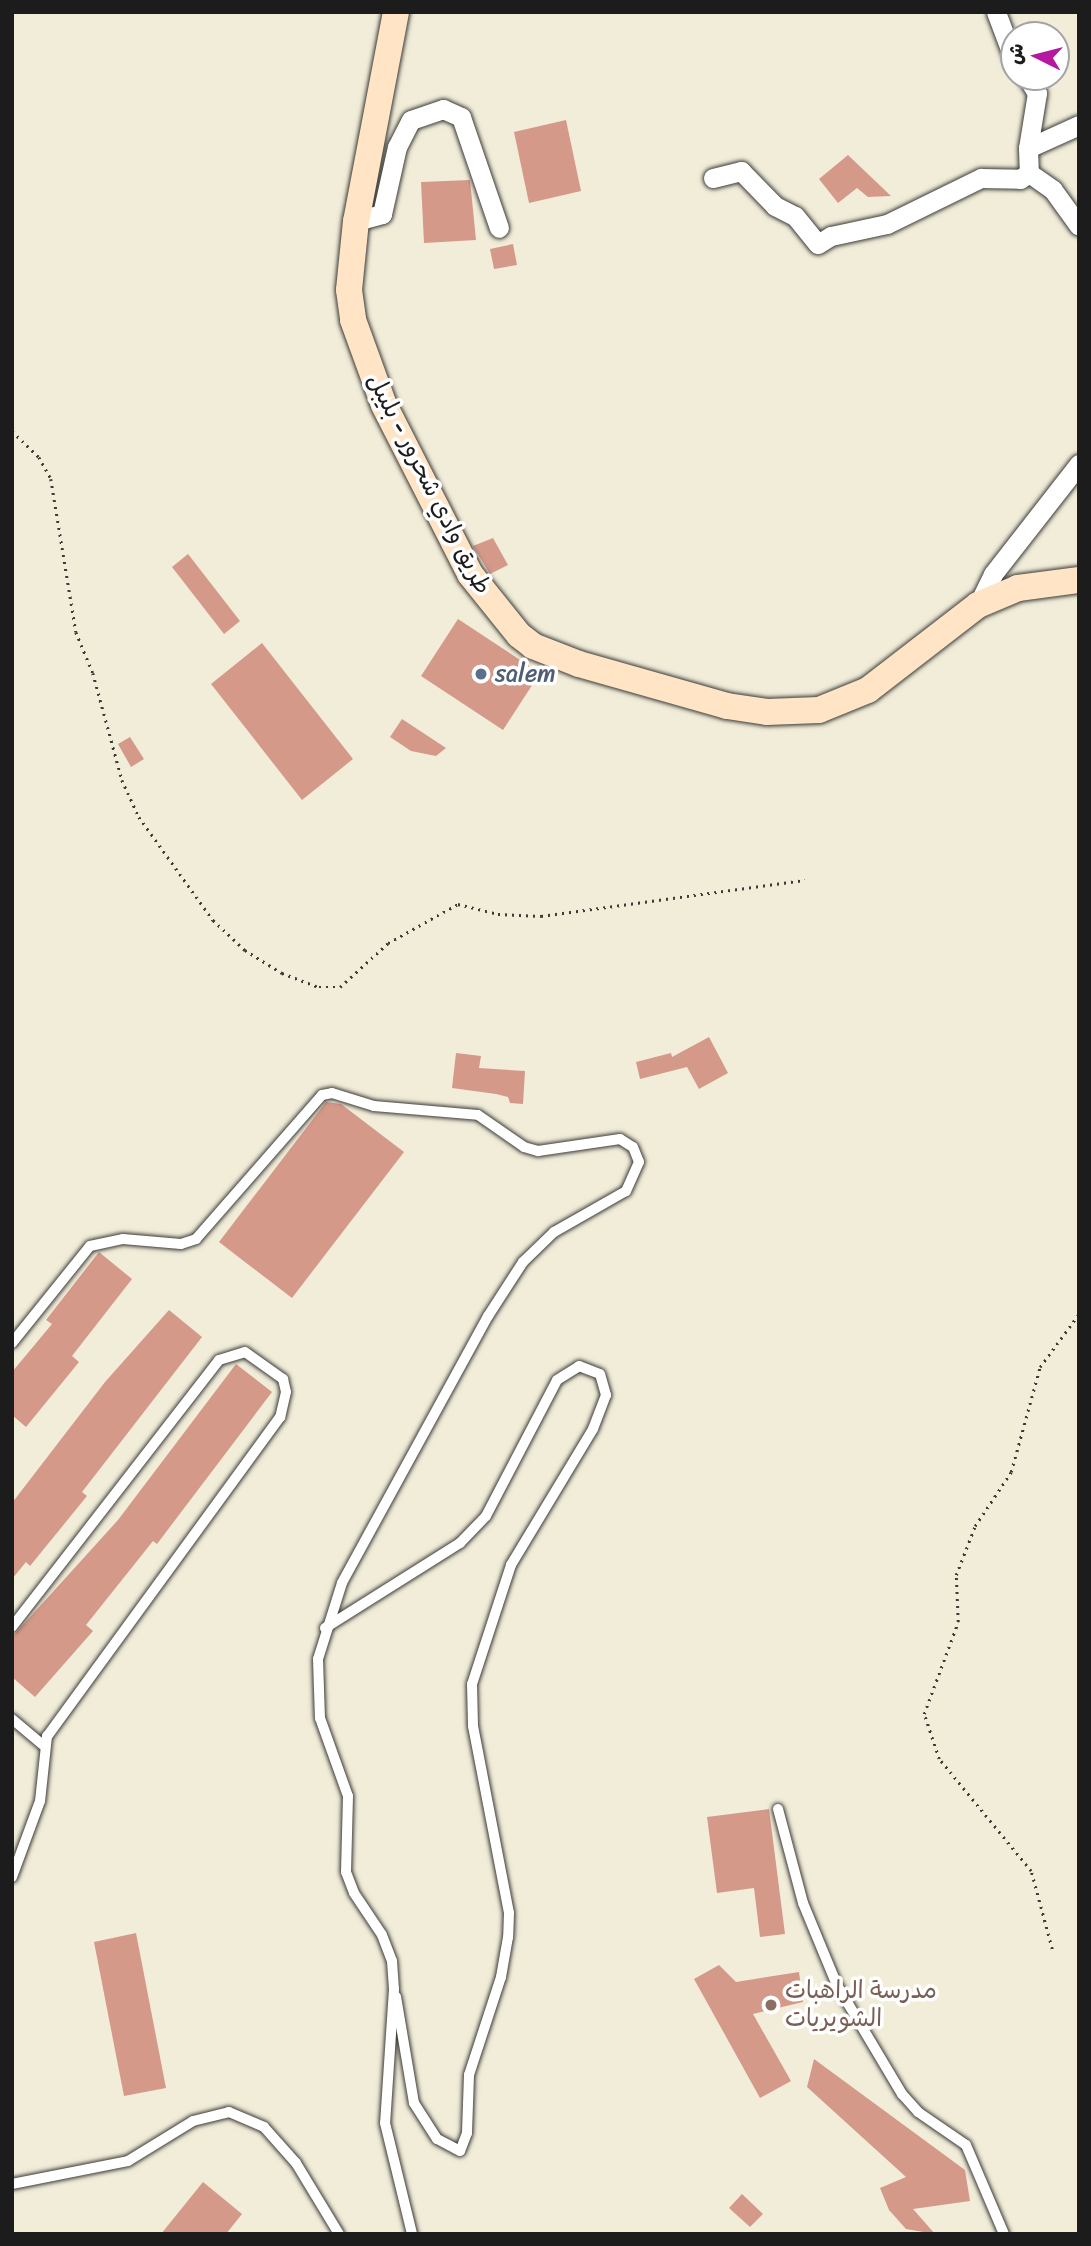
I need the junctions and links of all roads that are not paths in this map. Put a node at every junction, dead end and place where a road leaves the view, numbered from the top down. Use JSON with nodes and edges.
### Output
{"nodes":[{"id":1,"x":396,"y":12,"type":"edge"},
{"id":2,"x":1036,"y":91,"type":"edge"},
{"id":3,"x":1079,"y":125,"type":"edge"},
{"id":4,"x":1028,"y":148,"type":"junction"},
{"id":5,"x":1029,"y":173,"type":"junction"},
{"id":6,"x":713,"y":178,"type":"dead end"},
{"id":7,"x":356,"y":222,"type":"junction"},
{"id":8,"x":1079,"y":226,"type":"edge"},
{"id":9,"x":499,"y":228,"type":"dead end"},
{"id":10,"x":1079,"y":464,"type":"edge"},
{"id":11,"x":1079,"y":580,"type":"edge"},
{"id":12,"x":978,"y":605,"type":"junction"},
{"id":13,"x":12,"y":1343,"type":"edge"},
{"id":14,"x":12,"y":1627,"type":"edge"},
{"id":15,"x":325,"y":1628,"type":"junction"},
{"id":16,"x":12,"y":1719,"type":"edge"},
{"id":17,"x":43,"y":1745,"type":"junction"},
{"id":18,"x":778,"y":1809,"type":"dead end"},
{"id":19,"x":12,"y":1877,"type":"edge"},
{"id":20,"x":394,"y":1989,"type":"junction"},
{"id":21,"x":12,"y":2184,"type":"edge"},
{"id":22,"x":339,"y":2234,"type":"edge"},
{"id":23,"x":412,"y":2234,"type":"edge"},
{"id":24,"x":1004,"y":2234,"type":"edge"}],
"edges":[{"from":1,"to":7,"type":"street","name":"طريق وادي شحرور - بليبل"},
{"from":2,"to":4,"type":"street"},
{"from":3,"to":4,"type":"street"},
{"from":4,"to":5,"type":"street"},
{"from":5,"to":6,"type":"street"},
{"from":5,"to":8,"type":"street"},
{"from":7,"to":9,"type":"street"},
{"from":7,"to":12,"type":"street","name":"طريق وادي شحرور - بليبل"},
{"from":10,"to":12,"type":"street"},
{"from":11,"to":12,"type":"street","name":"طريق وادي شحرور - بليبل"},
{"from":13,"to":15,"type":"lane"},
{"from":14,"to":17,"type":"lane"},
{"from":15,"to":20,"type":"lane"},
{"from":15,"to":20,"type":"lane"},
{"from":16,"to":17,"type":"lane"},
{"from":17,"to":19,"type":"lane"},
{"from":18,"to":24,"type":"lane"},
{"from":20,"to":23,"type":"lane"},
{"from":21,"to":22,"type":"lane"}]}
